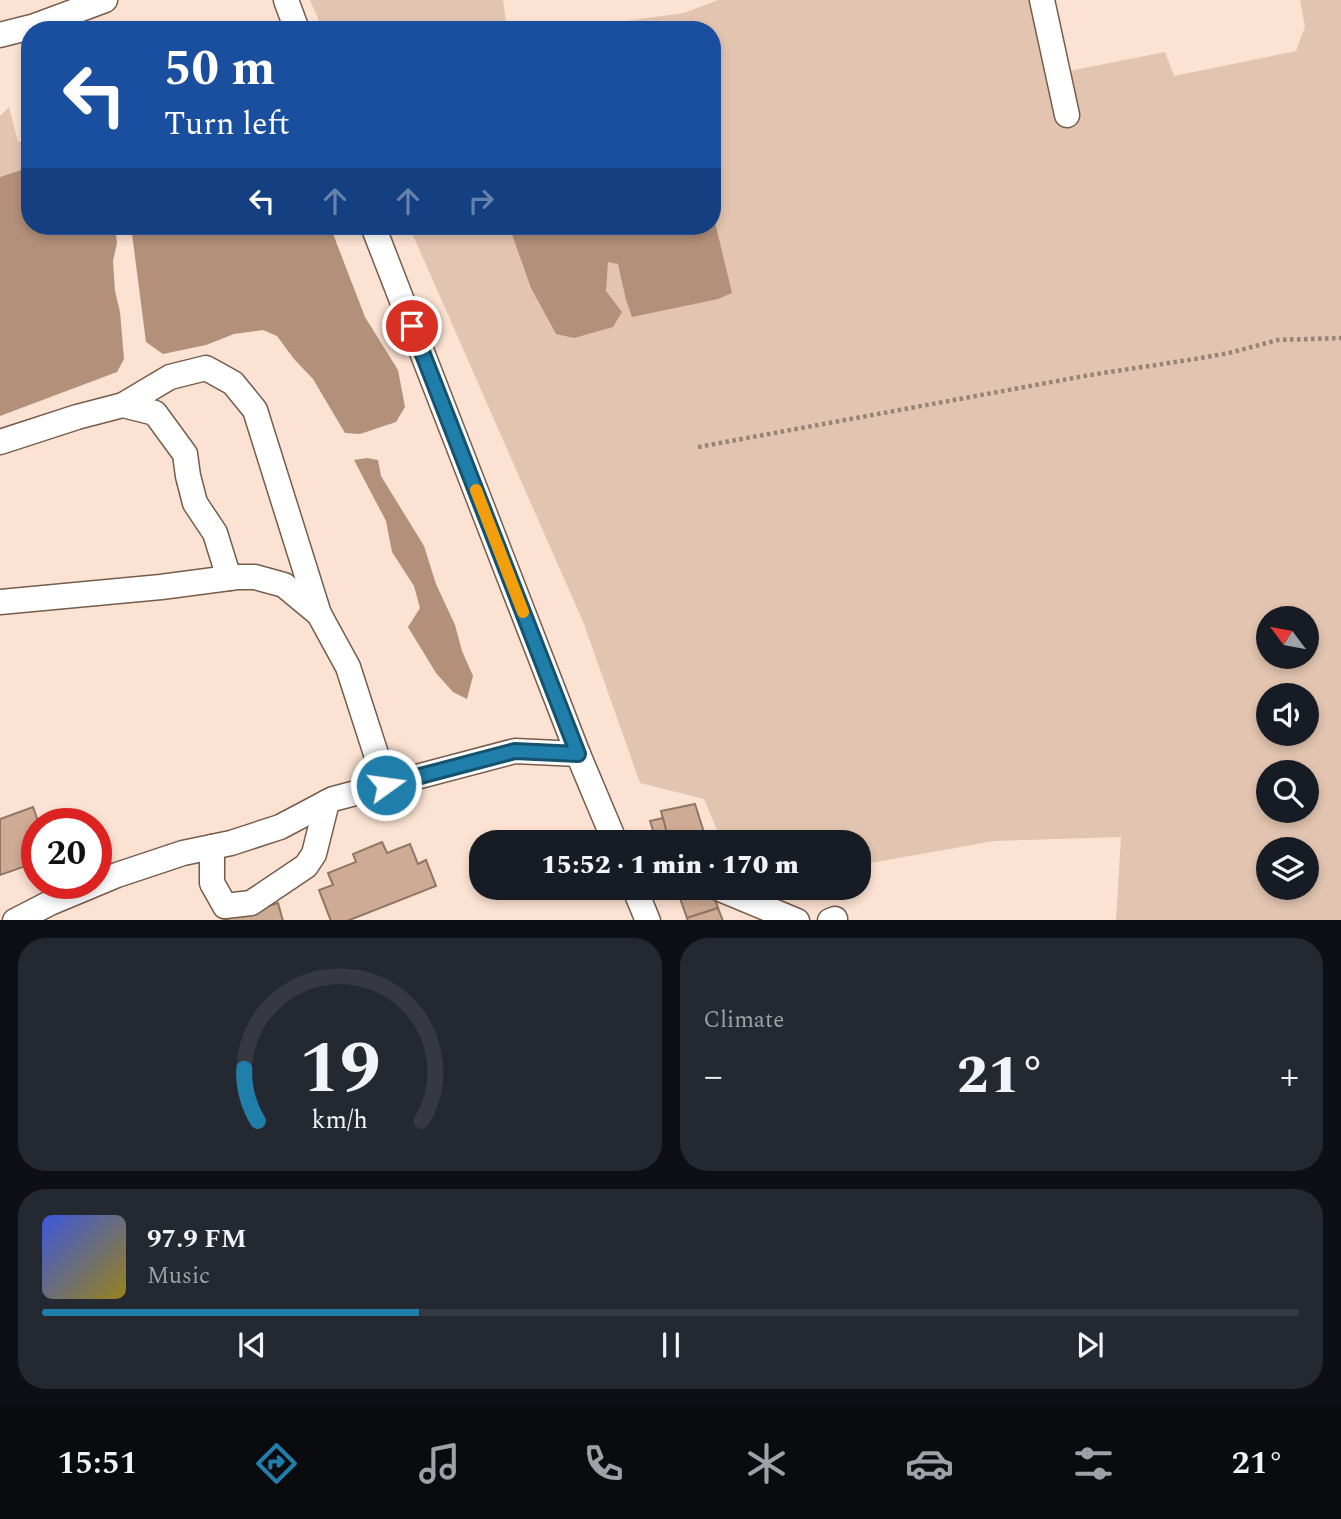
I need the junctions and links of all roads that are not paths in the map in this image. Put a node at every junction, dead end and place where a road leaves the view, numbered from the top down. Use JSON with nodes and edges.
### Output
{"nodes":[{"id":1,"x":105,"y":0,"type":"edge"},
{"id":2,"x":286,"y":0,"type":"edge"},
{"id":3,"x":1042,"y":0,"type":"edge"},
{"id":4,"x":48,"y":21,"type":"edge"},
{"id":5,"x":294,"y":21,"type":"edge"},
{"id":6,"x":21,"y":30,"type":"edge"},
{"id":7,"x":0,"y":35,"type":"edge"},
{"id":8,"x":1067,"y":115,"type":"dead end"},
{"id":9,"x":376,"y":235,"type":"edge"},
{"id":10,"x":123,"y":405,"type":"junction"},
{"id":11,"x":0,"y":442,"type":"edge"},
{"id":12,"x":229,"y":578,"type":"junction"},
{"id":13,"x":0,"y":601,"type":"edge"},
{"id":14,"x":319,"y":614,"type":"junction"},
{"id":15,"x":578,"y":754,"type":"junction"},
{"id":16,"x":386,"y":785,"type":"junction"},
{"id":17,"x":327,"y":802,"type":"junction"},
{"id":18,"x":610,"y":830,"type":"edge"},
{"id":19,"x":212,"y":847,"type":"junction"},
{"id":20,"x":640,"y":900,"type":"edge"},
{"id":21,"x":747,"y":900,"type":"edge"},
{"id":22,"x":15,"y":920,"type":"edge"},
{"id":23,"x":648,"y":920,"type":"edge"},
{"id":24,"x":797,"y":920,"type":"edge"}],
"edges":[{"from":1,"to":4,"type":"street"},
{"from":2,"to":5,"type":"street"},
{"from":3,"to":8,"type":"street"},
{"from":6,"to":7,"type":"street"},
{"from":9,"to":15,"type":"street"},
{"from":10,"to":11,"type":"street"},
{"from":10,"to":12,"type":"street"},
{"from":10,"to":14,"type":"street"},
{"from":12,"to":13,"type":"street"},
{"from":12,"to":14,"type":"street"},
{"from":14,"to":16,"type":"street"},
{"from":15,"to":16,"type":"street"},
{"from":15,"to":18,"type":"street"},
{"from":16,"to":17,"type":"street"},
{"from":17,"to":19,"type":"street"},
{"from":17,"to":19,"type":"street"},
{"from":19,"to":22,"type":"street"},
{"from":20,"to":23,"type":"street"},
{"from":21,"to":24,"type":"street"}]}
